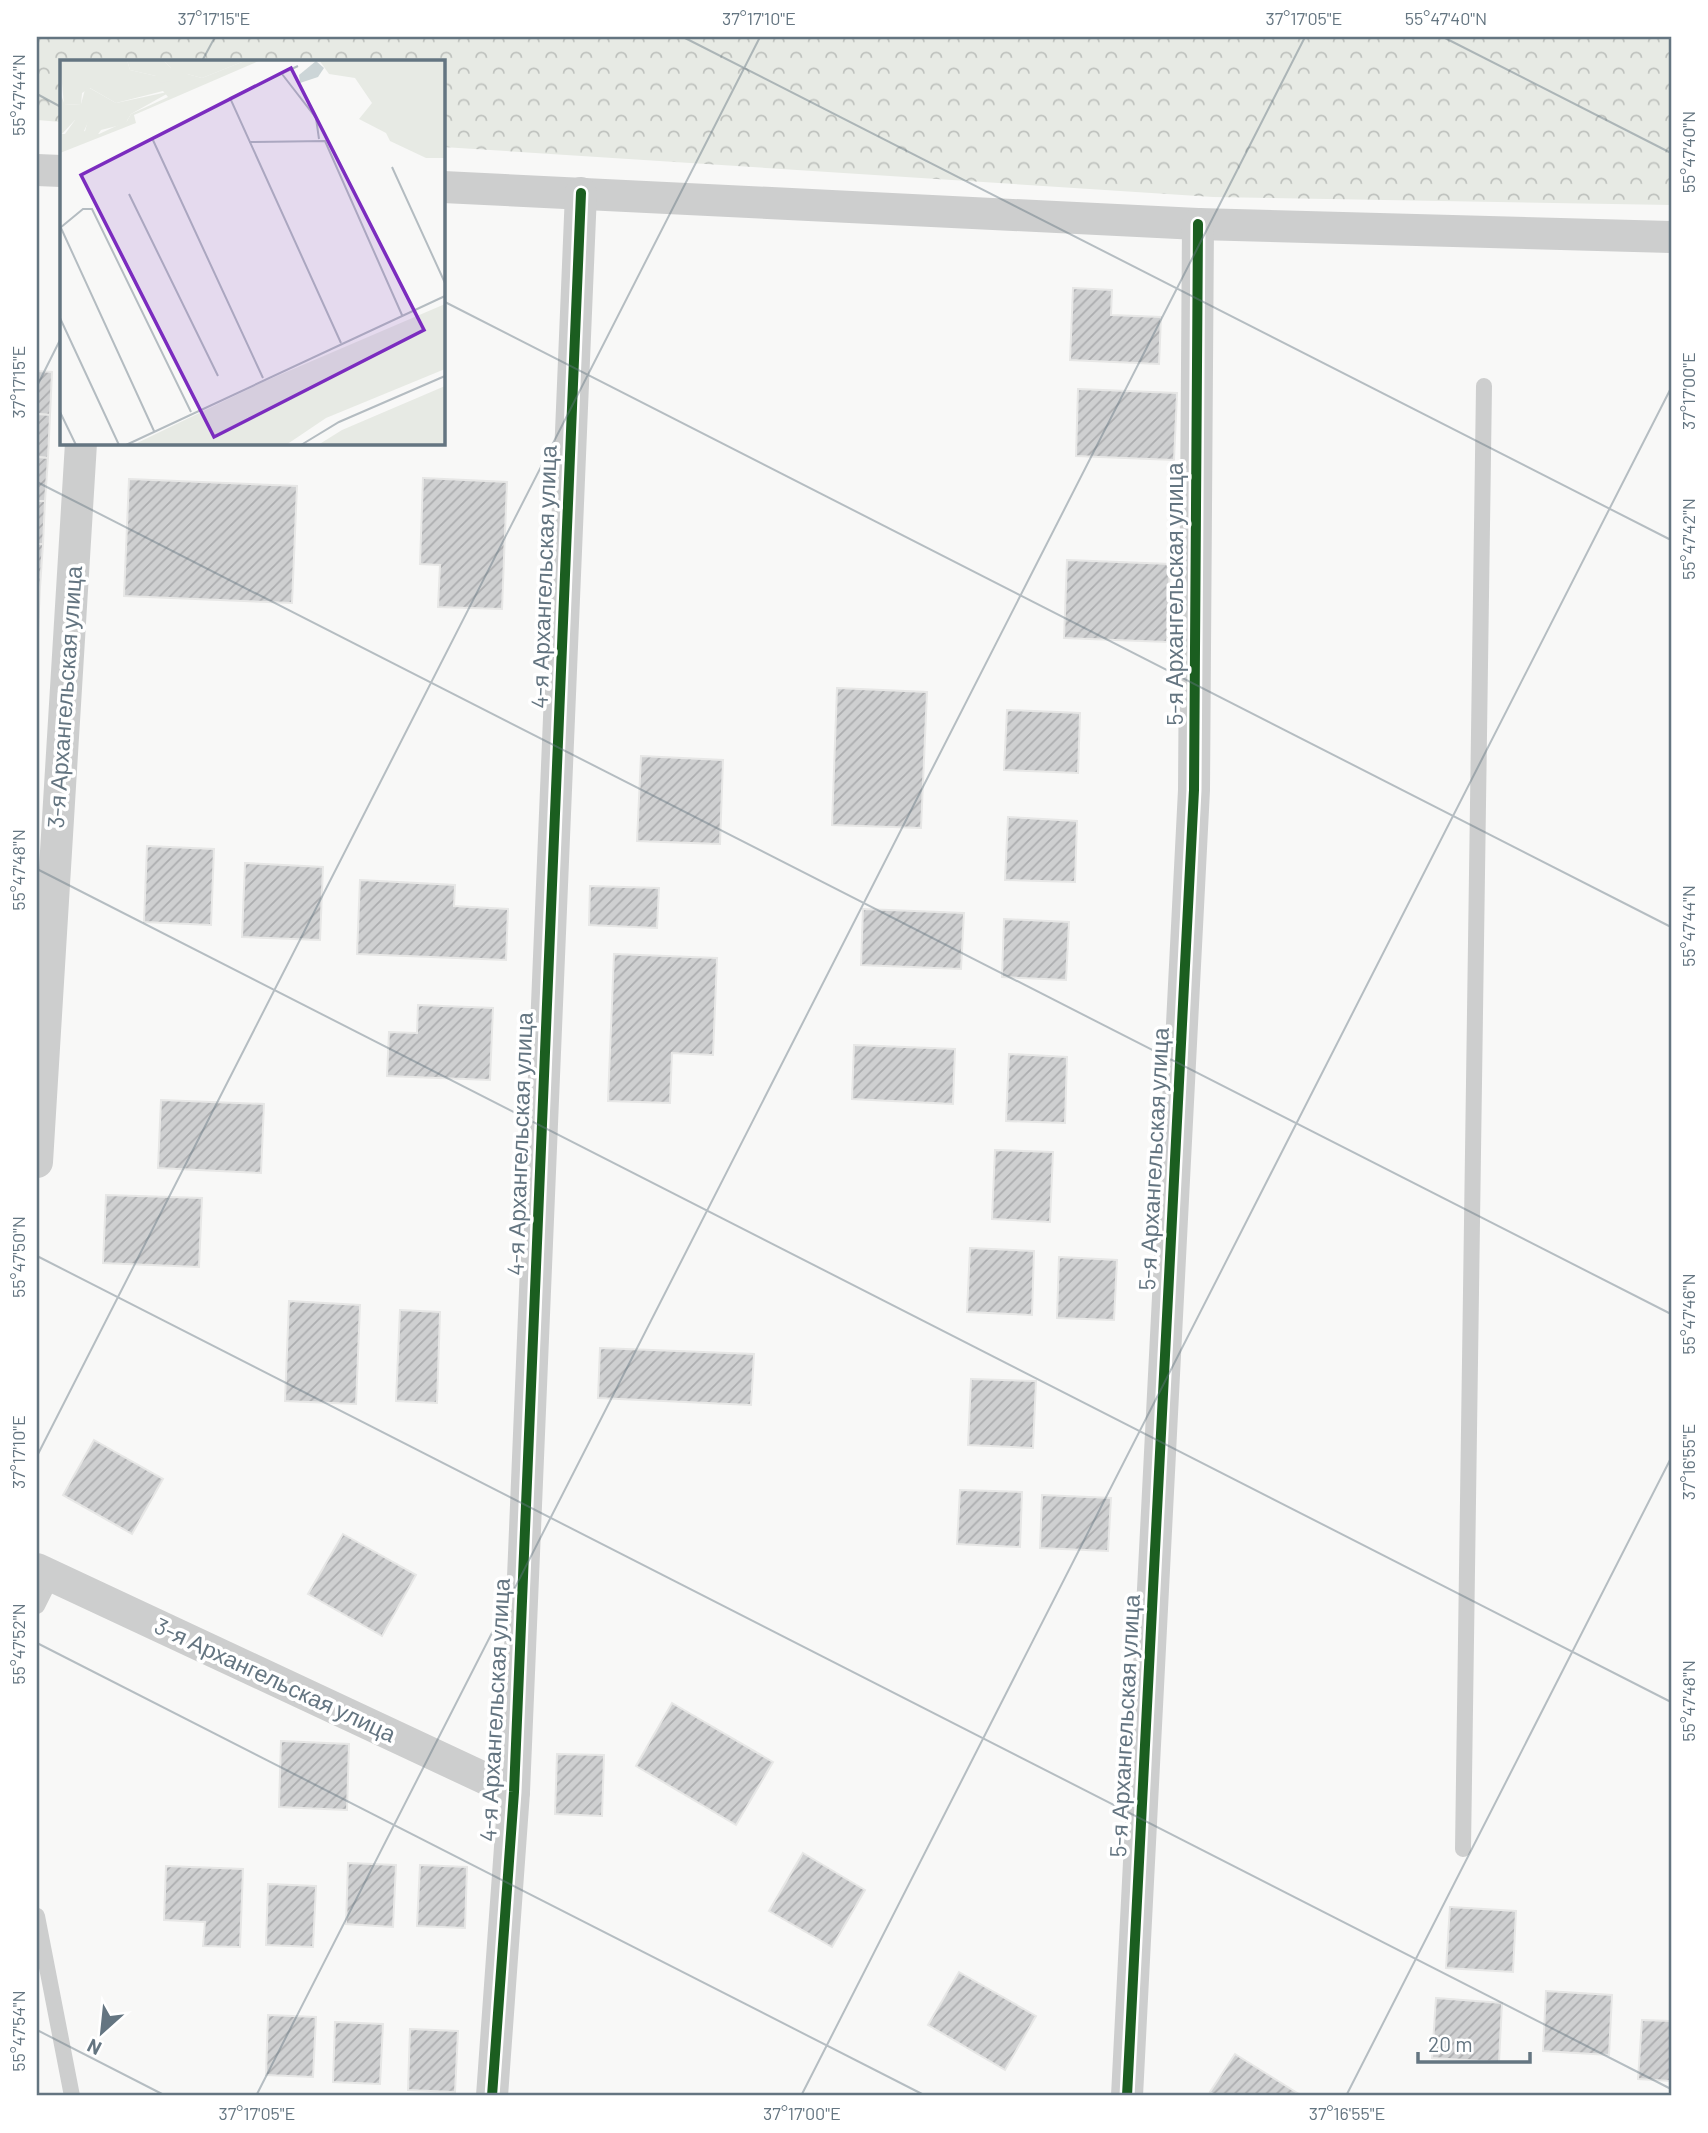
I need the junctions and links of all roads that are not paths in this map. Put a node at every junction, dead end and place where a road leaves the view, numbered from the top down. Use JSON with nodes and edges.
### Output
{"nodes":[{"id":1,"x":37,"y":170,"type":"edge"},
{"id":2,"x":60,"y":171,"type":"edge"},
{"id":3,"x":444,"y":187,"type":"edge"},
{"id":4,"x":581,"y":193,"type":"junction"},
{"id":5,"x":1198,"y":224,"type":"junction"},
{"id":6,"x":1671,"y":237,"type":"edge"},
{"id":7,"x":1485,"y":386,"type":"dead end"},
{"id":8,"x":81,"y":444,"type":"edge"},
{"id":9,"x":37,"y":1162,"type":"edge"},
{"id":10,"x":44,"y":1573,"type":"edge"},
{"id":11,"x":37,"y":1606,"type":"edge"},
{"id":12,"x":514,"y":1791,"type":"junction"},
{"id":13,"x":1463,"y":1849,"type":"dead end"},
{"id":14,"x":37,"y":1916,"type":"edge"},
{"id":15,"x":72,"y":2096,"type":"edge"},
{"id":16,"x":492,"y":2096,"type":"edge"},
{"id":17,"x":1126,"y":2096,"type":"edge"}],
"edges":[{"from":1,"to":2,"type":"street"},
{"from":3,"to":4,"type":"street"},
{"from":4,"to":5,"type":"street"},
{"from":4,"to":12,"type":"street","name":"4-я Архангельская улица"},
{"from":5,"to":6,"type":"street"},
{"from":5,"to":17,"type":"street","name":"5-я Архангельская улица"},
{"from":7,"to":13,"type":"lane"},
{"from":8,"to":9,"type":"street","name":"3-я Архангельская улица"},
{"from":10,"to":11,"type":"lane"},
{"from":10,"to":12,"type":"street","name":"3-я Архангельская улица"},
{"from":12,"to":16,"type":"street","name":"4-я Архангельская улица"},
{"from":14,"to":15,"type":"lane"}]}
